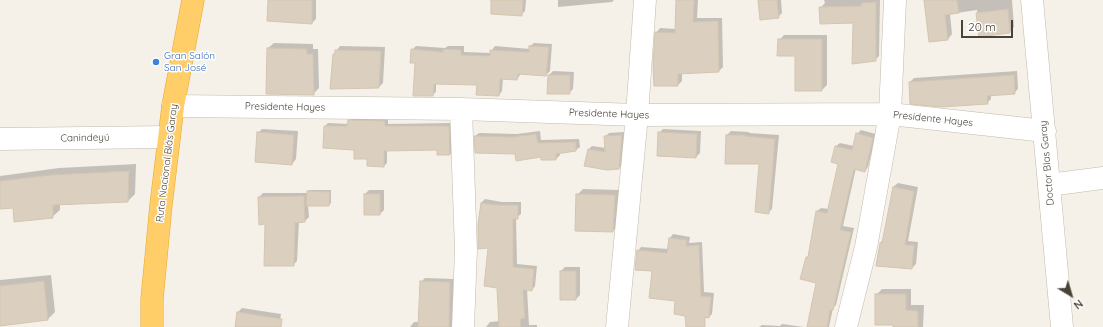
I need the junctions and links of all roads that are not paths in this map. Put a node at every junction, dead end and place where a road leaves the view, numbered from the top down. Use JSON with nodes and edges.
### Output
{"nodes":[{"id":1,"x":193,"y":0,"type":"edge"},
{"id":2,"x":644,"y":0,"type":"edge"},
{"id":3,"x":895,"y":0,"type":"edge"},
{"id":4,"x":1032,"y":0,"type":"edge"},
{"id":5,"x":173,"y":106,"type":"junction"},
{"id":6,"x":461,"y":109,"type":"junction"},
{"id":7,"x":890,"y":114,"type":"junction"},
{"id":8,"x":637,"y":115,"type":"junction"},
{"id":9,"x":1044,"y":131,"type":"junction"},
{"id":10,"x":170,"y":137,"type":"junction"},
{"id":11,"x":0,"y":139,"type":"edge"},
{"id":12,"x":1103,"y":178,"type":"edge"},
{"id":13,"x":1049,"y":185,"type":"junction"},
{"id":14,"x":152,"y":327,"type":"edge"},
{"id":15,"x":463,"y":327,"type":"edge"},
{"id":16,"x":617,"y":327,"type":"edge"},
{"id":17,"x":846,"y":327,"type":"edge"},
{"id":18,"x":1062,"y":327,"type":"edge"}],
"edges":[{"from":1,"to":5,"type":"highway","name":"Ruta Nacional Blás Garay"},
{"from":2,"to":8,"type":"street"},
{"from":3,"to":7,"type":"street"},
{"from":4,"to":9,"type":"street","name":"Doctor Blas Garay"},
{"from":5,"to":6,"type":"street","name":"Presidente Hayes"},
{"from":5,"to":10,"type":"highway","name":"Ruta Nacional Blás Garay"},
{"from":6,"to":8,"type":"street","name":"Presidente Hayes"},
{"from":6,"to":15,"type":"street"},
{"from":7,"to":8,"type":"street","name":"Presidente Hayes"},
{"from":7,"to":9,"type":"street","name":"Presidente Hayes"},
{"from":7,"to":17,"type":"street"},
{"from":8,"to":16,"type":"street"},
{"from":9,"to":13,"type":"street","name":"Doctor Blas Garay"},
{"from":10,"to":11,"type":"street","name":"Canindeyú"},
{"from":10,"to":14,"type":"highway","name":"Ruta Nacional Blás Garay"},
{"from":12,"to":13,"type":"street"},
{"from":13,"to":18,"type":"street","name":"Doctor Blas Garay"}]}
